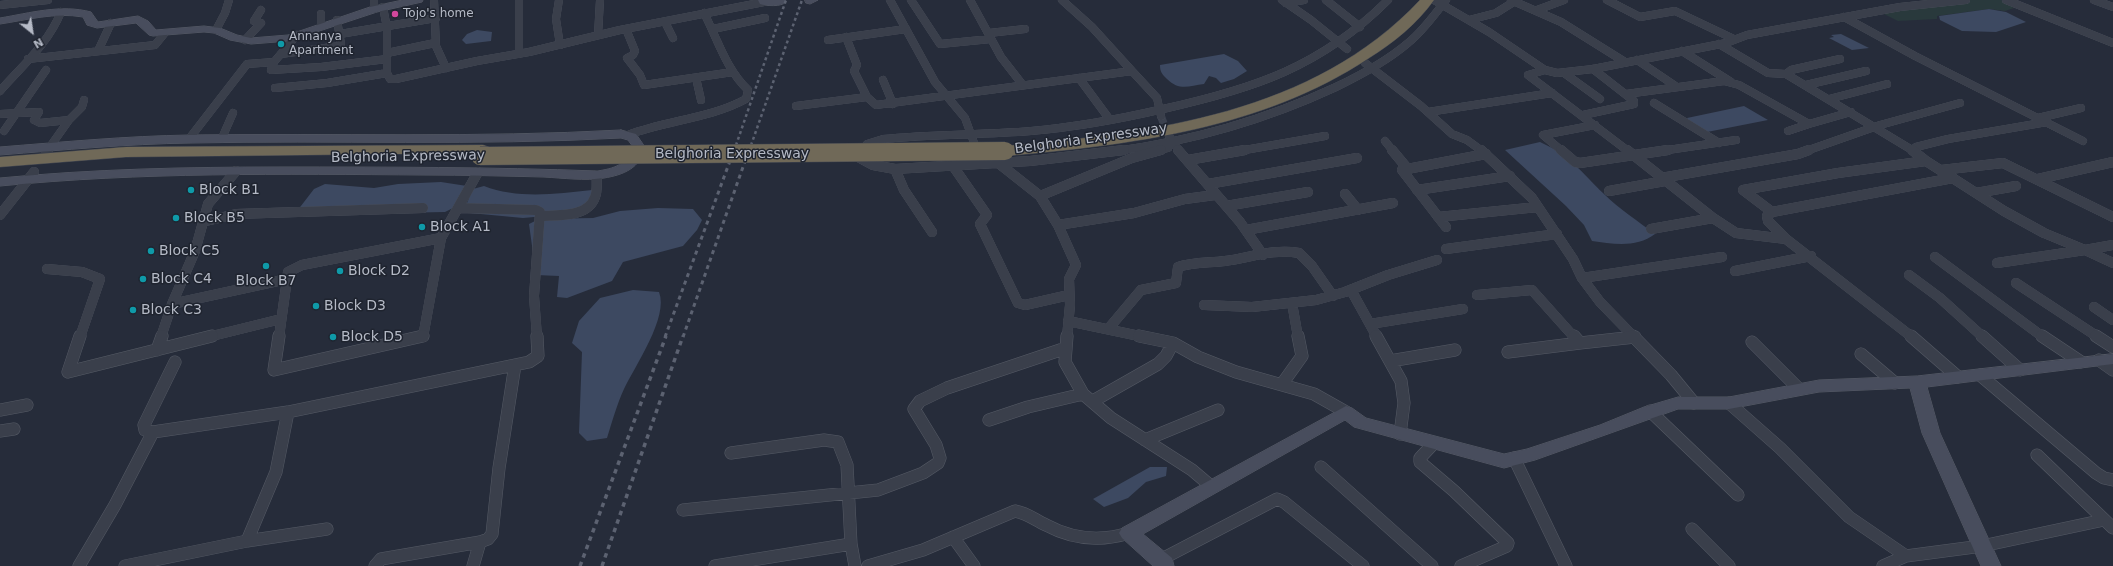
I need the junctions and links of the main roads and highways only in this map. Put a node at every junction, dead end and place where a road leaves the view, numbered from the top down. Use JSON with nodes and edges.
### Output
{"nodes":[{"id":1,"x":1412,"y":0,"type":"edge"},
{"id":2,"x":1427,"y":0,"type":"edge"},
{"id":3,"x":1003,"y":153,"type":"junction"},
{"id":4,"x":480,"y":159,"type":"junction"},
{"id":5,"x":0,"y":162,"type":"edge"},
{"id":6,"x":0,"y":170,"type":"edge"}],
"edges":[{"from":1,"to":3,"type":"highway","name":"Belghoria Expressway"},
{"from":2,"to":3,"type":"highway","name":"Belghoria Expressway"},
{"from":3,"to":4,"type":"highway","name":"Belghoria Expressway","bridge":true},
{"from":4,"to":5,"type":"highway","name":"Belghoria Expressway"},
{"from":4,"to":6,"type":"highway","name":"Belghoria Expressway"}]}
